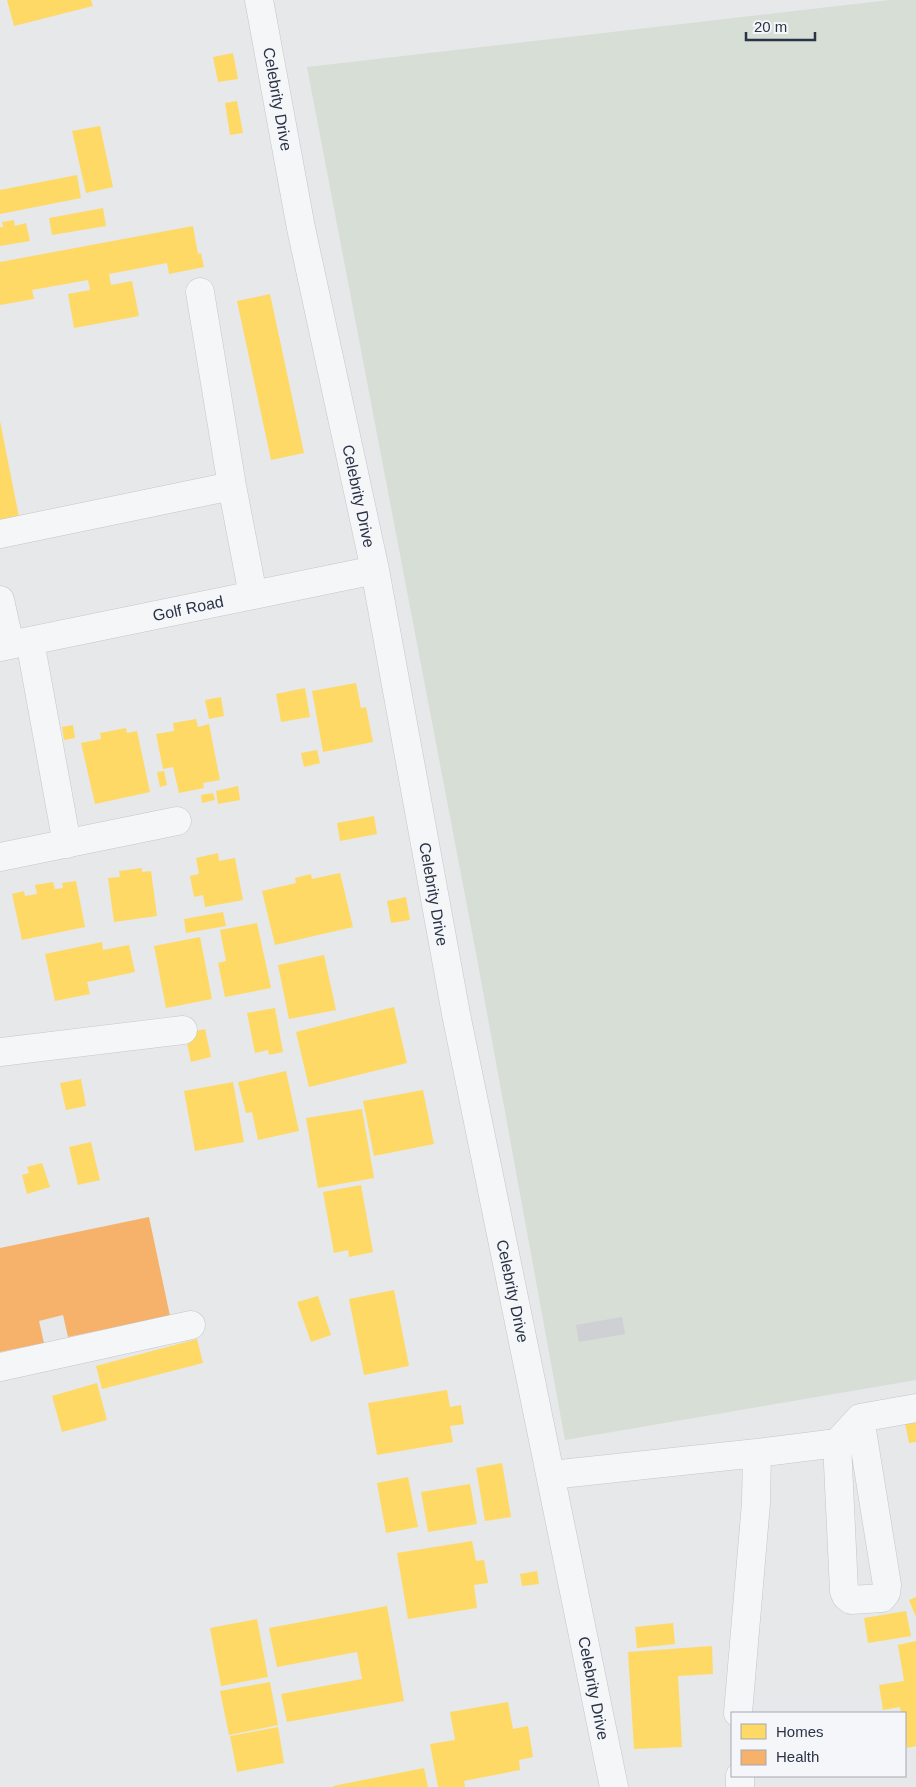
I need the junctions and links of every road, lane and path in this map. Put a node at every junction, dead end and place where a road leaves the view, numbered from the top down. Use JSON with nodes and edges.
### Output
{"nodes":[{"id":1,"x":260,"y":0,"type":"edge"},
{"id":2,"x":200,"y":292,"type":"dead end"},
{"id":3,"x":232,"y":486,"type":"junction"},
{"id":4,"x":0,"y":534,"type":"edge"},
{"id":5,"x":375,"y":570,"type":"junction"},
{"id":6,"x":252,"y":595,"type":"junction"},
{"id":7,"x":0,"y":600,"type":"edge"},
{"id":8,"x":13,"y":644,"type":"edge"},
{"id":9,"x":177,"y":822,"type":"dead end"},
{"id":10,"x":67,"y":844,"type":"junction"},
{"id":11,"x":0,"y":856,"type":"edge"},
{"id":12,"x":183,"y":1030,"type":"dead end"},
{"id":13,"x":0,"y":1052,"type":"edge"},
{"id":14,"x":191,"y":1325,"type":"dead end"},
{"id":15,"x":0,"y":1367,"type":"edge"},
{"id":16,"x":916,"y":1408,"type":"edge"},
{"id":17,"x":860,"y":1418,"type":"junction"},
{"id":18,"x":837,"y":1443,"type":"junction"},
{"id":19,"x":757,"y":1453,"type":"junction"},
{"id":20,"x":551,"y":1475,"type":"junction"},
{"id":21,"x":738,"y":1712,"type":"edge"},
{"id":22,"x":614,"y":1787,"type":"edge"}],
"edges":[{"from":1,"to":5,"type":"street","name":"Celebrity Drive"},
{"from":2,"to":3,"type":"street"},
{"from":3,"to":4,"type":"street"},
{"from":3,"to":6,"type":"street"},
{"from":5,"to":6,"type":"street","name":"Golf Road"},
{"from":5,"to":20,"type":"street","name":"Celebrity Drive"},
{"from":6,"to":8,"type":"street","name":"Golf Road"},
{"from":7,"to":8,"type":"street"},
{"from":8,"to":10,"type":"street"},
{"from":9,"to":10,"type":"street"},
{"from":10,"to":11,"type":"street"},
{"from":12,"to":13,"type":"street"},
{"from":14,"to":15,"type":"street"},
{"from":16,"to":17,"type":"street"},
{"from":17,"to":18,"type":"street"},
{"from":17,"to":18,"type":"street"},
{"from":18,"to":19,"type":"street"},
{"from":19,"to":20,"type":"street"},
{"from":19,"to":21,"type":"street"},
{"from":20,"to":22,"type":"street","name":"Celebrity Drive"}]}
